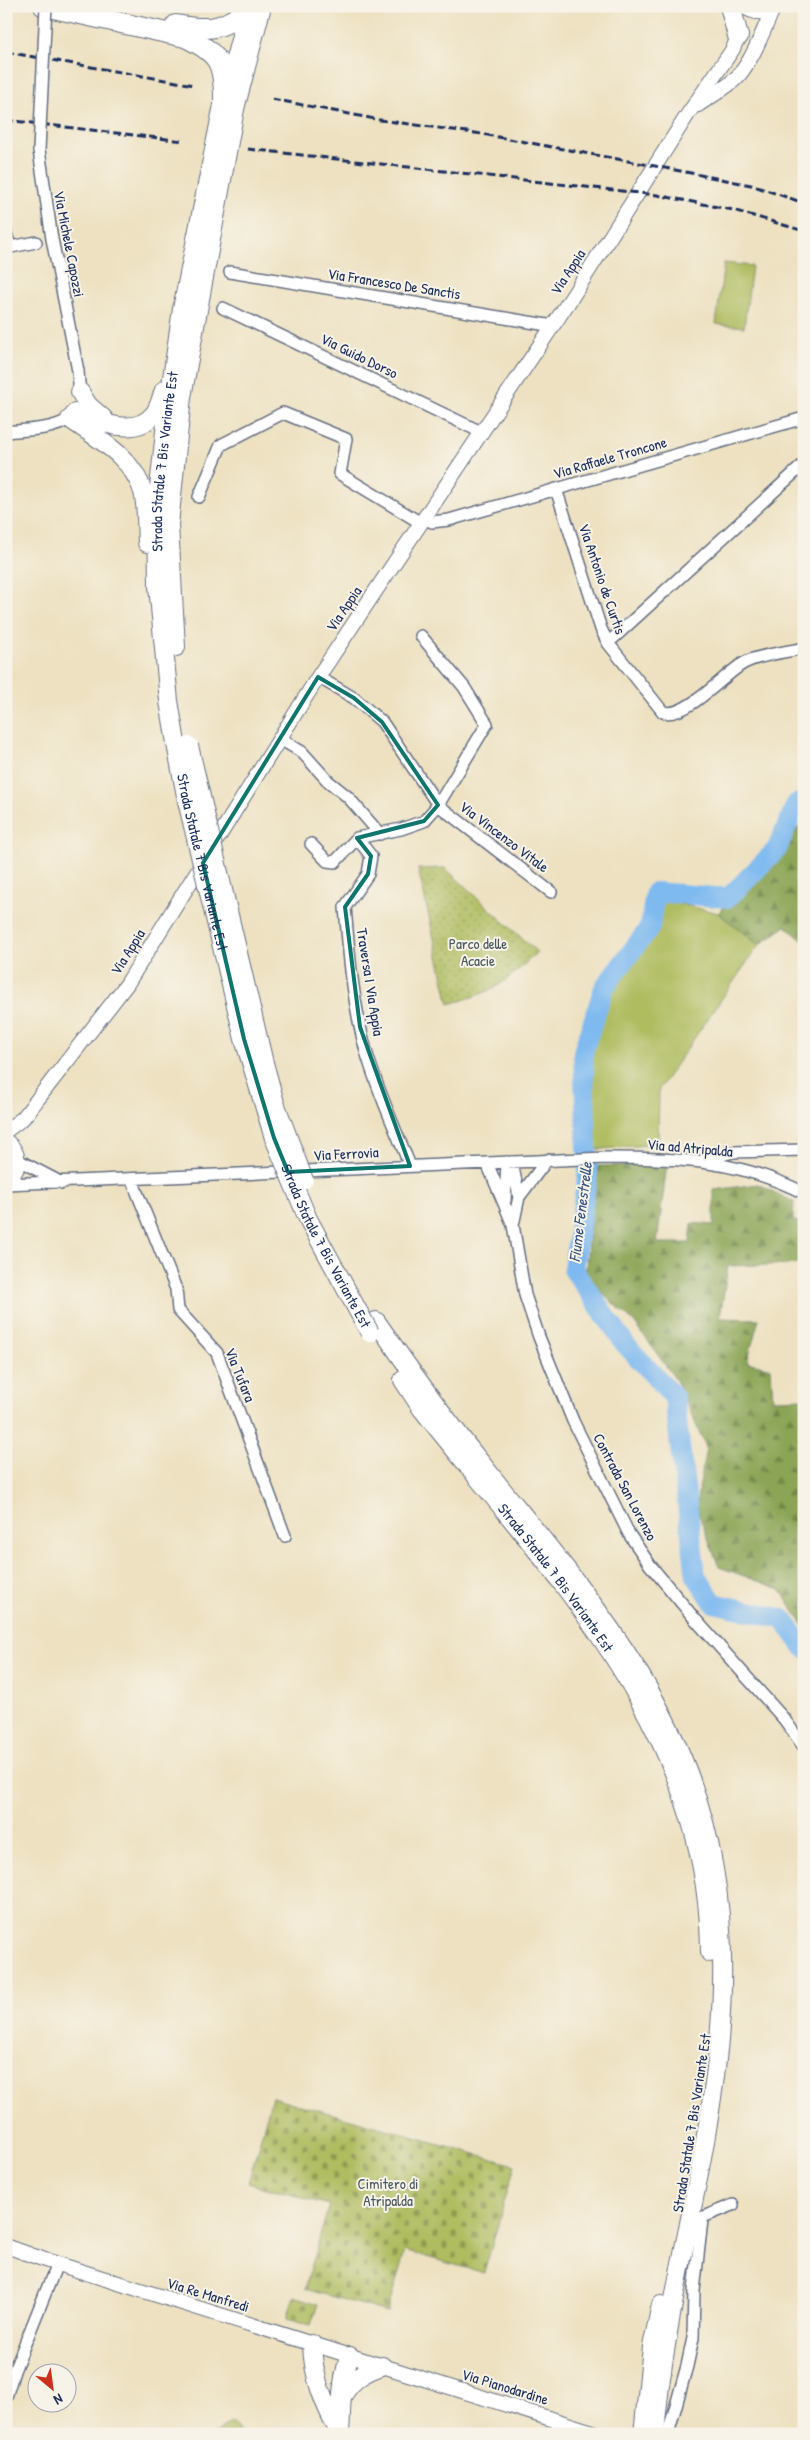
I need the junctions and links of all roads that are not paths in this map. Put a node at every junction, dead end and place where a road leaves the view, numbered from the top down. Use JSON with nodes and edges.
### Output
{"nodes":[{"id":1,"x":45,"y":6,"type":"edge"},
{"id":2,"x":96,"y":6,"type":"edge"},
{"id":3,"x":730,"y":6,"type":"edge"},
{"id":4,"x":738,"y":6,"type":"edge"},
{"id":5,"x":743,"y":6,"type":"edge"},
{"id":6,"x":774,"y":8,"type":"edge"},
{"id":7,"x":255,"y":9,"type":"edge"},
{"id":8,"x":738,"y":36,"type":"junction"},
{"id":9,"x":224,"y":100,"type":"junction"},
{"id":10,"x":688,"y":114,"type":"junction"},
{"id":11,"x":6,"y":233,"type":"edge"},
{"id":12,"x":36,"y":242,"type":"dead end"},
{"id":13,"x":8,"y":247,"type":"edge"},
{"id":14,"x":230,"y":272,"type":"dead end"},
{"id":15,"x":223,"y":308,"type":"dead end"},
{"id":16,"x":553,"y":326,"type":"junction"},
{"id":17,"x":176,"y":354,"type":"junction"},
{"id":18,"x":80,"y":392,"type":"junction"},
{"id":19,"x":73,"y":416,"type":"junction"},
{"id":20,"x":804,"y":418,"type":"edge"},
{"id":21,"x":113,"y":425,"type":"junction"},
{"id":22,"x":6,"y":432,"type":"edge"},
{"id":23,"x":481,"y":432,"type":"junction"},
{"id":24,"x":803,"y":466,"type":"edge"},
{"id":25,"x":556,"y":489,"type":"junction"},
{"id":26,"x":199,"y":497,"type":"dead end"},
{"id":27,"x":422,"y":520,"type":"junction"},
{"id":28,"x":158,"y":586,"type":"junction"},
{"id":29,"x":421,"y":636,"type":"dead end"},
{"id":30,"x":608,"y":643,"type":"junction"},
{"id":31,"x":804,"y":648,"type":"edge"},
{"id":32,"x":318,"y":676,"type":"junction"},
{"id":33,"x":280,"y":738,"type":"junction"},
{"id":34,"x":183,"y":748,"type":"junction"},
{"id":35,"x":438,"y":805,"type":"junction"},
{"id":36,"x":380,"y":834,"type":"junction"},
{"id":37,"x":357,"y":838,"type":"junction"},
{"id":38,"x":311,"y":844,"type":"dead end"},
{"id":39,"x":551,"y":892,"type":"dead end"},
{"id":40,"x":22,"y":1118,"type":"junction"},
{"id":41,"x":6,"y":1131,"type":"edge"},
{"id":42,"x":804,"y":1150,"type":"edge"},
{"id":43,"x":13,"y":1151,"type":"edge"},
{"id":44,"x":568,"y":1159,"type":"joint"},
{"id":45,"x":547,"y":1160,"type":"junction"},
{"id":46,"x":510,"y":1162,"type":"junction"},
{"id":47,"x":699,"y":1162,"type":"junction"},
{"id":48,"x":487,"y":1163,"type":"junction"},
{"id":49,"x":410,"y":1166,"type":"junction"},
{"id":50,"x":132,"y":1180,"type":"junction"},
{"id":51,"x":6,"y":1183,"type":"edge"},
{"id":52,"x":64,"y":1183,"type":"junction"},
{"id":53,"x":804,"y":1193,"type":"edge"},
{"id":54,"x":519,"y":1197,"type":"junction"},
{"id":55,"x":505,"y":1208,"type":"junction"},
{"id":56,"x":513,"y":1225,"type":"junction"},
{"id":57,"x":285,"y":1536,"type":"dead end"},
{"id":58,"x":804,"y":1747,"type":"edge"},
{"id":59,"x":733,"y":2205,"type":"dead end"},
{"id":60,"x":6,"y":2246,"type":"edge"},
{"id":61,"x":57,"y":2264,"type":"junction"},
{"id":62,"x":312,"y":2344,"type":"junction"},
{"id":63,"x":658,"y":2350,"type":"junction"},
{"id":64,"x":350,"y":2356,"type":"junction"},
{"id":65,"x":382,"y":2366,"type":"junction"},
{"id":66,"x":402,"y":2372,"type":"joint"},
{"id":67,"x":343,"y":2395,"type":"junction"},
{"id":68,"x":6,"y":2397,"type":"edge"},
{"id":69,"x":340,"y":2433,"type":"edge"},
{"id":70,"x":599,"y":2434,"type":"edge"},
{"id":71,"x":642,"y":2434,"type":"edge"},
{"id":72,"x":655,"y":2434,"type":"edge"},
{"id":73,"x":668,"y":2434,"type":"edge"}],
"edges":[{"from":1,"to":9,"type":"highway"},
{"from":1,"to":18,"type":"street","name":"Via Michele Capozzi","bridge":true},
{"from":2,"to":7,"type":"highway"},
{"from":3,"to":8,"type":"highway"},
{"from":4,"to":8,"type":"street","name":"Via Appia"},
{"from":5,"to":6,"type":"street","name":"Via Appia"},
{"from":6,"to":10,"type":"street","name":"Via Appia"},
{"from":7,"to":9,"type":"highway","name":"Strada Statale 7 Bis Variante Est"},
{"from":7,"to":34,"type":"highway","name":"Strada Statale 7 Bis Variante Est"},
{"from":8,"to":10,"type":"street","name":"Via Appia"},
{"from":9,"to":17,"type":"highway","name":"Strada Statale 7 Bis Variante Est"},
{"from":10,"to":16,"type":"street","name":"Via Appia"},
{"from":11,"to":13,"type":"street"},
{"from":12,"to":13,"type":"street"},
{"from":14,"to":16,"type":"street","name":"Via Francesco De Sanctis"},
{"from":15,"to":23,"type":"street","name":"Via Guido Dorso"},
{"from":16,"to":23,"type":"street","name":"Via Appia"},
{"from":17,"to":21,"type":"highway"},
{"from":17,"to":28,"type":"highway","name":"Strada Statale 7 Bis Variante Est"},
{"from":18,"to":19,"type":"street","name":"Via Michele Capozzi"},
{"from":18,"to":21,"type":"highway"},
{"from":19,"to":21,"type":"highway"},
{"from":19,"to":22,"type":"street"},
{"from":19,"to":28,"type":"highway"},
{"from":20,"to":25,"type":"street","name":"Via Raffaele Troncone"},
{"from":23,"to":27,"type":"street","name":"Via Appia"},
{"from":24,"to":30,"type":"street"},
{"from":25,"to":27,"type":"street","name":"Via Raffaele Troncone"},
{"from":25,"to":30,"type":"street","name":"Via Antonio de Curtis"},
{"from":26,"to":27,"type":"street"},
{"from":27,"to":32,"type":"street","name":"Via Appia"},
{"from":28,"to":34,"type":"highway","name":"Strada Statale 7 Bis Variante Est"},
{"from":29,"to":35,"type":"street","name":"Via Vincenzo Vitale"},
{"from":30,"to":31,"type":"street","name":"Via Antonio de Curtis"},
{"from":32,"to":33,"type":"street","name":"Via Appia"},
{"from":32,"to":35,"type":"street","name":"Via Vincenzo Vitale"},
{"from":33,"to":36,"type":"street"},
{"from":33,"to":40,"type":"street","name":"Via Appia"},
{"from":34,"to":63,"type":"highway","name":"Strada Statale 7 Bis Variante Est","bridge":true},
{"from":35,"to":36,"type":"street"},
{"from":35,"to":39,"type":"street","name":"Via Vincenzo Vitale"},
{"from":36,"to":37,"type":"street"},
{"from":37,"to":38,"type":"street"},
{"from":37,"to":49,"type":"street","name":"Traversa I Via Appia"},
{"from":40,"to":41,"type":"street","name":"Via Appia"},
{"from":40,"to":43,"type":"street","name":"Via Appia"},
{"from":42,"to":47,"type":"street"},
{"from":43,"to":51,"type":"street","name":"Via Appia"},
{"from":43,"to":52,"type":"street"},
{"from":44,"to":45,"type":"street","name":"Via Ferrovia"},
{"from":44,"to":47,"type":"street","name":"Via ad Atripalda"},
{"from":45,"to":46,"type":"street","name":"Via Ferrovia"},
{"from":45,"to":54,"type":"street","name":"Contrada San Lorenzo"},
{"from":46,"to":48,"type":"street","name":"Via Ferrovia"},
{"from":46,"to":54,"type":"street","name":"Contrada San Lorenzo"},
{"from":46,"to":55,"type":"street","name":"Contrada San Lorenzo"},
{"from":47,"to":53,"type":"street","name":"Via ad Atripalda"},
{"from":48,"to":49,"type":"street","name":"Via Ferrovia"},
{"from":48,"to":55,"type":"street","name":"Contrada San Lorenzo"},
{"from":49,"to":50,"type":"street","name":"Via Ferrovia"},
{"from":50,"to":52,"type":"street","name":"Via Ferrovia"},
{"from":50,"to":57,"type":"street","name":"Via Tufara"},
{"from":51,"to":52,"type":"street","name":"Via Ferrovia"},
{"from":54,"to":56,"type":"street","name":"Contrada San Lorenzo"},
{"from":55,"to":56,"type":"street","name":"Contrada San Lorenzo"},
{"from":56,"to":58,"type":"street","name":"Contrada San Lorenzo"},
{"from":59,"to":73,"type":"street"},
{"from":60,"to":61,"type":"street","name":"Via Re Manfredi"},
{"from":61,"to":62,"type":"street","name":"Via Re Manfredi"},
{"from":61,"to":68,"type":"street"},
{"from":62,"to":64,"type":"street","name":"Via Re Manfredi"},
{"from":62,"to":69,"type":"highway"},
{"from":63,"to":71,"type":"highway","name":"Strada Statale 7 Bis Variante Est"},
{"from":63,"to":72,"type":"highway","name":"Strada Statale 7 Bis Variante Est"},
{"from":64,"to":65,"type":"street","name":"Via Re Manfredi"},
{"from":64,"to":67,"type":"highway"},
{"from":65,"to":66,"type":"street","name":"Via Re Manfredi"},
{"from":65,"to":67,"type":"highway"},
{"from":66,"to":70,"type":"street","name":"Via Pianodardine"},
{"from":67,"to":69,"type":"highway"}]}
